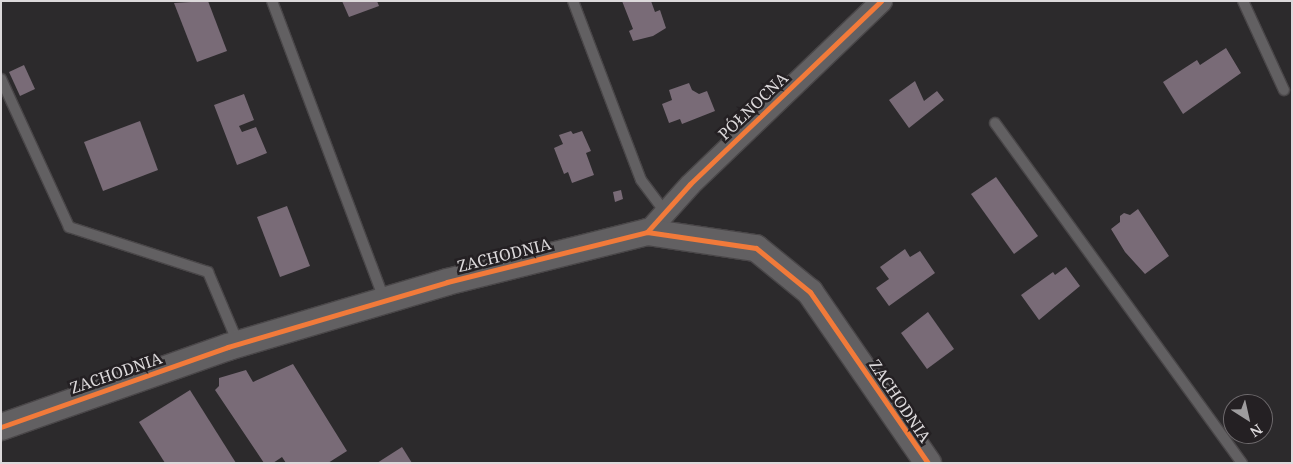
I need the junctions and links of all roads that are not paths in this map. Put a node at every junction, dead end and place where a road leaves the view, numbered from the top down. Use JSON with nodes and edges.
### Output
{"nodes":[{"id":1,"x":272,"y":1,"type":"edge"},
{"id":2,"x":573,"y":1,"type":"edge"},
{"id":3,"x":881,"y":1,"type":"edge"},
{"id":4,"x":1243,"y":1,"type":"edge"},
{"id":5,"x":1,"y":80,"type":"edge"},
{"id":6,"x":1284,"y":90,"type":"dead end"},
{"id":7,"x":994,"y":123,"type":"dead end"},
{"id":8,"x":665,"y":212,"type":"junction"},
{"id":9,"x":647,"y":232,"type":"junction"},
{"id":10,"x":384,"y":300,"type":"junction"},
{"id":11,"x":239,"y":344,"type":"junction"},
{"id":12,"x":1,"y":426,"type":"edge"},
{"id":13,"x":928,"y":463,"type":"edge"},
{"id":14,"x":1242,"y":463,"type":"edge"}],
"edges":[{"from":1,"to":10,"type":"lane"},
{"from":2,"to":8,"type":"lane"},
{"from":3,"to":8,"type":"street","name":"PÓŁNOCNA"},
{"from":4,"to":6,"type":"lane"},
{"from":5,"to":11,"type":"lane"},
{"from":7,"to":14,"type":"lane"},
{"from":8,"to":9,"type":"street","name":"PÓŁNOCNA"},
{"from":9,"to":10,"type":"street","name":"ZACHODNIA"},
{"from":9,"to":13,"type":"street","name":"ZACHODNIA"},
{"from":10,"to":11,"type":"street","name":"ZACHODNIA"},
{"from":11,"to":12,"type":"street","name":"ZACHODNIA"}]}
